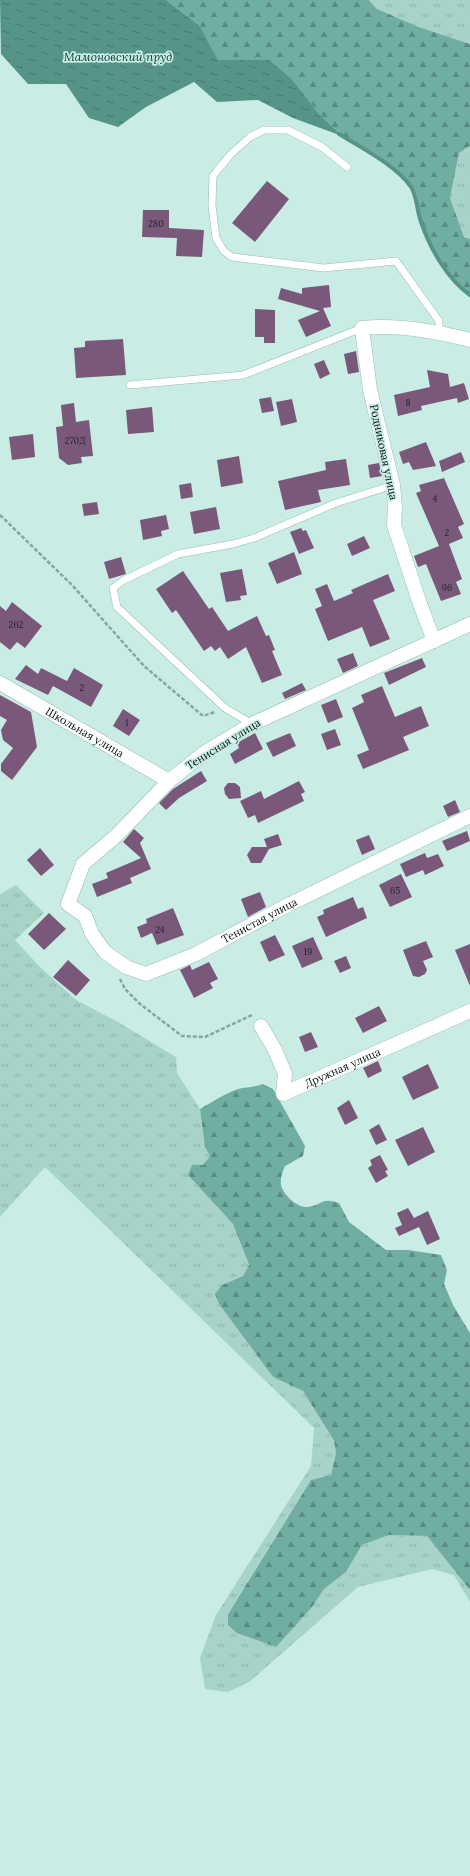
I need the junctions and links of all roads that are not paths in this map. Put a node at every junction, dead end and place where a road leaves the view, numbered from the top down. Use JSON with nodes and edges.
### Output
{"nodes":[{"id":1,"x":347,"y":167,"type":"dead end"},
{"id":2,"x":362,"y":328,"type":"junction"},
{"id":3,"x":439,"y":332,"type":"junction"},
{"id":4,"x":470,"y":340,"type":"edge"},
{"id":5,"x":130,"y":385,"type":"dead end"},
{"id":6,"x":393,"y":485,"type":"junction"},
{"id":7,"x":470,"y":624,"type":"edge"},
{"id":8,"x":434,"y":641,"type":"junction"},
{"id":9,"x":0,"y":683,"type":"edge"},
{"id":10,"x":252,"y":724,"type":"junction"},
{"id":11,"x":169,"y":781,"type":"junction"},
{"id":12,"x":470,"y":816,"type":"edge"},
{"id":13,"x":68,"y":904,"type":"joint"},
{"id":14,"x":470,"y":1011,"type":"edge"},
{"id":15,"x":261,"y":1026,"type":"dead end"}],
"edges":[{"from":1,"to":3,"type":"lane"},
{"from":2,"to":3,"type":"street"},
{"from":2,"to":5,"type":"lane"},
{"from":2,"to":6,"type":"street","name":"Родниковая улица"},
{"from":3,"to":4,"type":"street"},
{"from":6,"to":8,"type":"street","name":"Родниковая улица"},
{"from":6,"to":10,"type":"lane"},
{"from":7,"to":8,"type":"street","name":"Тенисная улица"},
{"from":8,"to":10,"type":"street","name":"Тенисная улица"},
{"from":9,"to":11,"type":"street","name":"Школьная улица"},
{"from":10,"to":11,"type":"street","name":"Тенисная улица"},
{"from":11,"to":13,"type":"street","name":"Тенисная улица"},
{"from":12,"to":13,"type":"street","name":"Тенистая улица"},
{"from":14,"to":15,"type":"street","name":"Дружная улица"}]}
